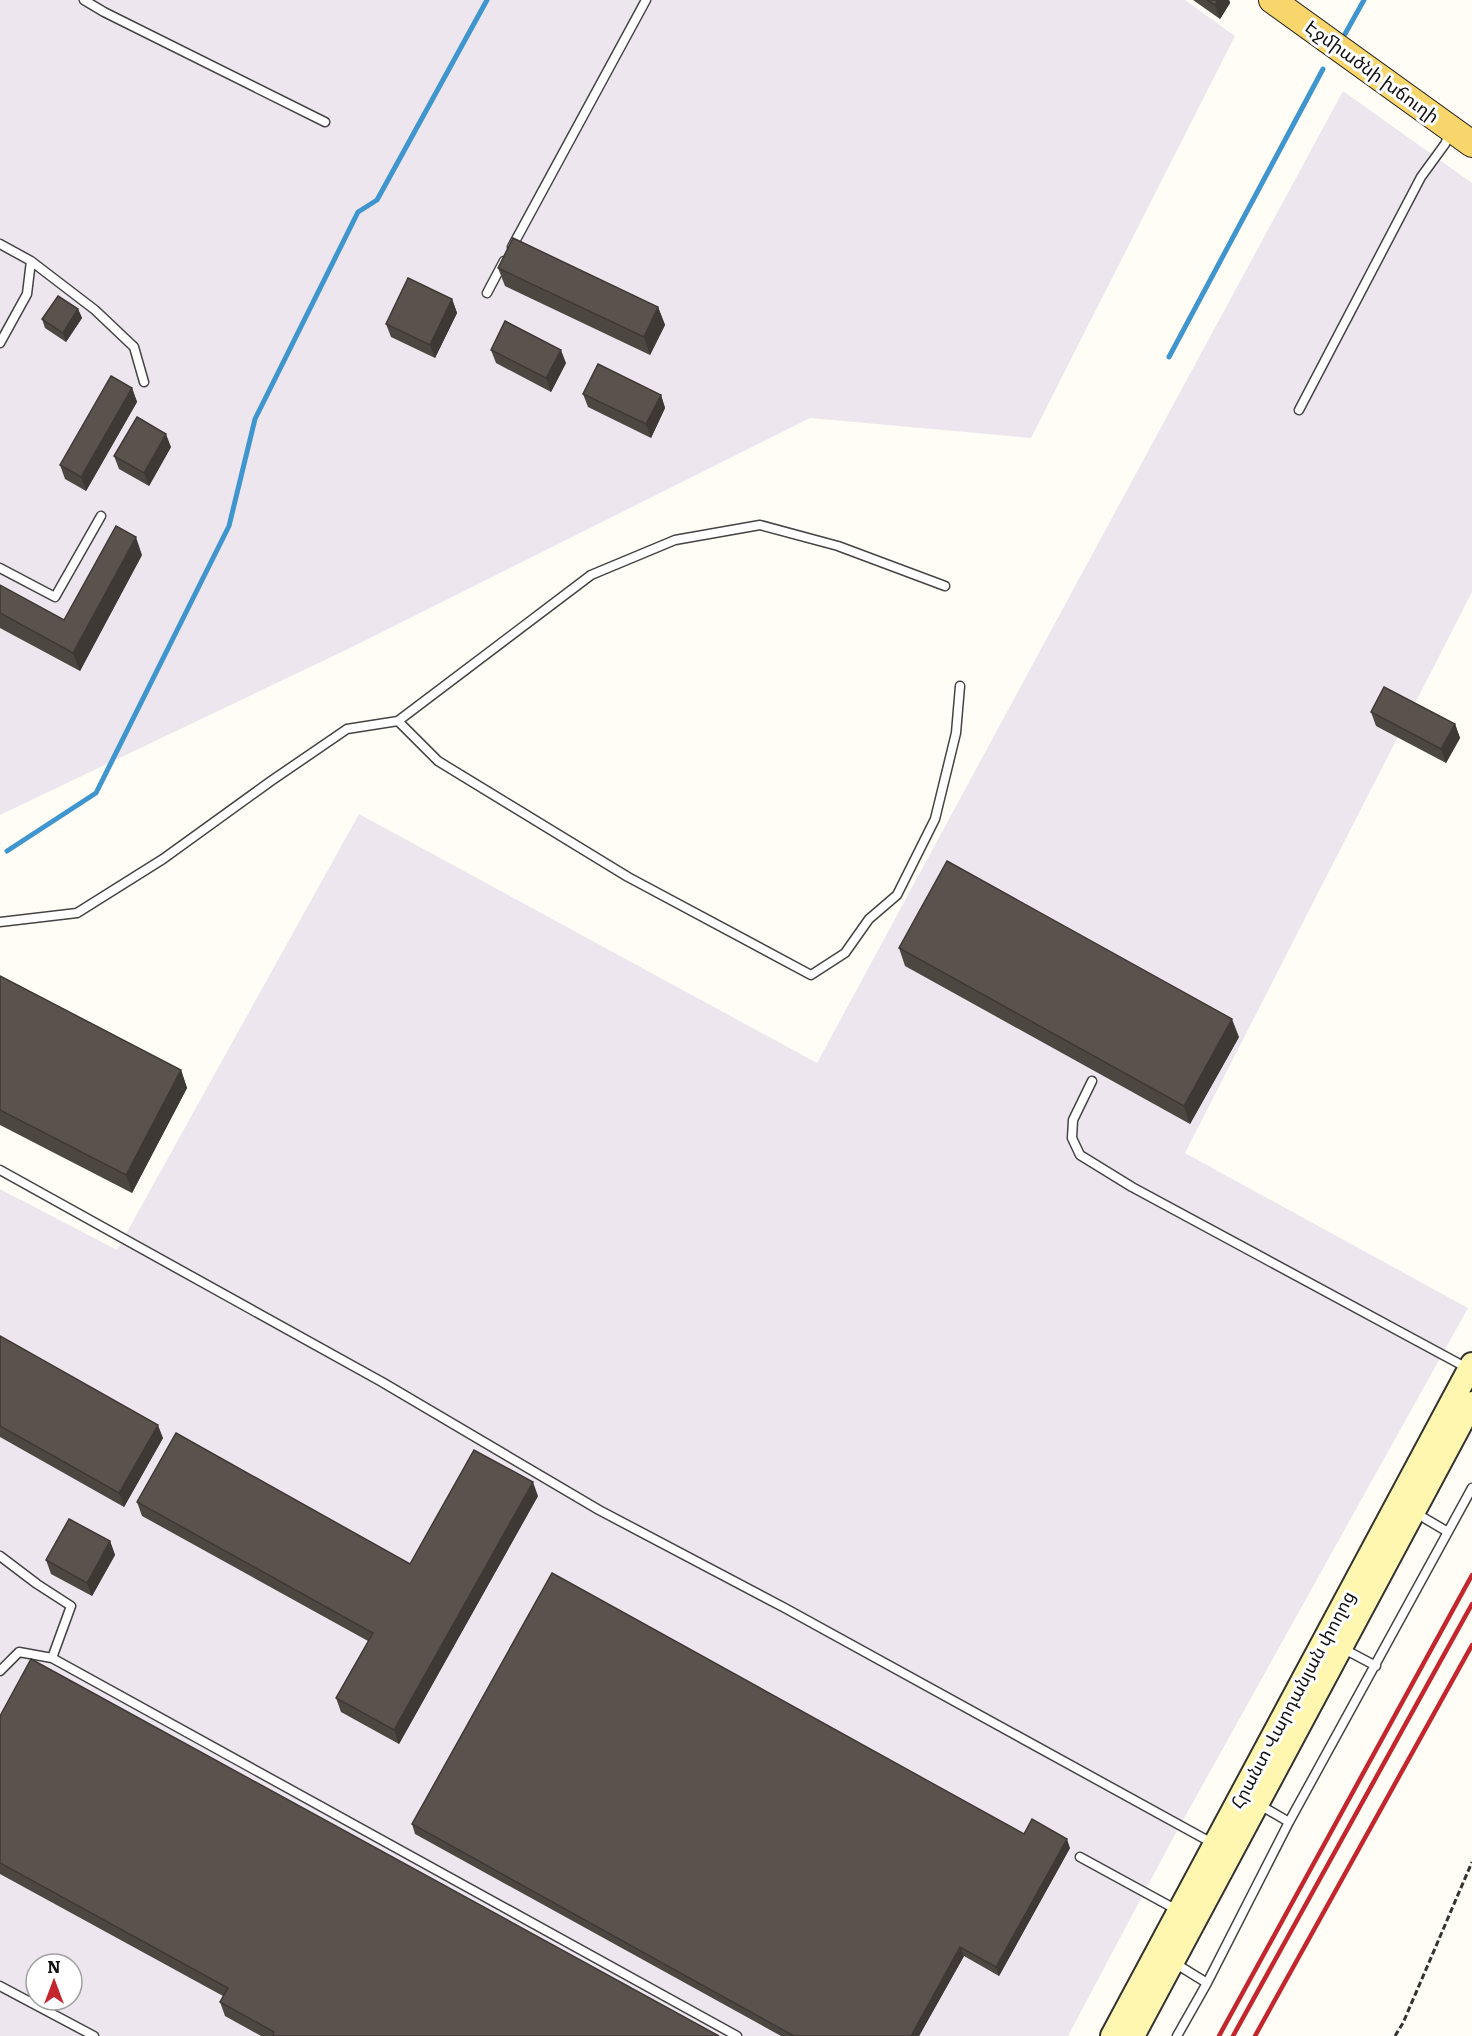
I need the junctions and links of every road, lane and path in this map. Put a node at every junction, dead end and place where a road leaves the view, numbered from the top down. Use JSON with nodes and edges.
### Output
{"nodes":[{"id":1,"x":84,"y":0,"type":"edge"},
{"id":2,"x":646,"y":0,"type":"edge"},
{"id":3,"x":1272,"y":0,"type":"edge"},
{"id":4,"x":325,"y":122,"type":"dead end"},
{"id":5,"x":1462,"y":137,"type":"edge"},
{"id":6,"x":0,"y":244,"type":"edge"},
{"id":7,"x":31,"y":261,"type":"junction"},
{"id":8,"x":487,"y":293,"type":"dead end"},
{"id":9,"x":0,"y":343,"type":"edge"},
{"id":10,"x":144,"y":382,"type":"dead end"},
{"id":11,"x":1299,"y":410,"type":"dead end"},
{"id":12,"x":101,"y":516,"type":"dead end"},
{"id":13,"x":0,"y":568,"type":"edge"},
{"id":14,"x":945,"y":586,"type":"dead end"},
{"id":15,"x":960,"y":686,"type":"dead end"},
{"id":16,"x":398,"y":722,"type":"junction"},
{"id":17,"x":0,"y":922,"type":"edge"},
{"id":18,"x":1092,"y":1081,"type":"dead end"},
{"id":19,"x":0,"y":1170,"type":"edge"},
{"id":20,"x":1471,"y":1367,"type":"edge"},
{"id":21,"x":1472,"y":1403,"type":"edge"},
{"id":22,"x":1472,"y":1488,"type":"edge"},
{"id":23,"x":1414,"y":1511,"type":"junction"},
{"id":24,"x":1448,"y":1532,"type":"junction"},
{"id":25,"x":0,"y":1556,"type":"edge"},
{"id":26,"x":1341,"y":1648,"type":"junction"},
{"id":27,"x":52,"y":1658,"type":"junction"},
{"id":28,"x":1376,"y":1666,"type":"junction"},
{"id":29,"x":0,"y":1671,"type":"edge"},
{"id":30,"x":1258,"y":1804,"type":"junction"},
{"id":31,"x":1289,"y":1822,"type":"junction"},
{"id":32,"x":1215,"y":1845,"type":"junction"},
{"id":33,"x":1080,"y":1857,"type":"dead end"},
{"id":34,"x":1472,"y":1862,"type":"edge"},
{"id":35,"x":1179,"y":1911,"type":"junction"},
{"id":36,"x":1172,"y":1962,"type":"junction"},
{"id":37,"x":1207,"y":1983,"type":"junction"},
{"id":38,"x":0,"y":1986,"type":"edge"},
{"id":39,"x":94,"y":2036,"type":"edge"},
{"id":40,"x":737,"y":2036,"type":"edge"},
{"id":41,"x":1112,"y":2036,"type":"edge"},
{"id":42,"x":1133,"y":2036,"type":"edge"},
{"id":43,"x":1177,"y":2036,"type":"edge"},
{"id":44,"x":1395,"y":2036,"type":"edge"}],
"edges":[{"from":1,"to":4,"type":"lane"},
{"from":2,"to":8,"type":"lane"},
{"from":3,"to":5,"type":"main road","name":"Էջմիածնի խճուղի"},
{"from":5,"to":11,"type":"lane"},
{"from":6,"to":7,"type":"lane"},
{"from":7,"to":9,"type":"lane"},
{"from":7,"to":10,"type":"lane"},
{"from":12,"to":13,"type":"lane"},
{"from":14,"to":16,"type":"lane"},
{"from":15,"to":16,"type":"lane"},
{"from":16,"to":17,"type":"lane"},
{"from":18,"to":20,"type":"lane"},
{"from":19,"to":32,"type":"lane"},
{"from":20,"to":32,"type":"main road","name":"Հրանտ Վարդանյան փողոց"},
{"from":21,"to":23,"type":"main road","name":"Հրանտ Վարդանյան փողոց"},
{"from":22,"to":24,"type":"lane"},
{"from":23,"to":24,"type":"lane"},
{"from":23,"to":26,"type":"main road","name":"Հրանտ Վարդանյան փողոց"},
{"from":24,"to":28,"type":"lane"},
{"from":25,"to":27,"type":"lane"},
{"from":26,"to":28,"type":"lane"},
{"from":26,"to":30,"type":"main road","name":"Հրանտ Վարդանյան փողոց"},
{"from":27,"to":29,"type":"lane"},
{"from":27,"to":40,"type":"lane"},
{"from":28,"to":31,"type":"lane"},
{"from":30,"to":31,"type":"lane"},
{"from":30,"to":36,"type":"main road","name":"Հրանտ Վարդանյան փողոց"},
{"from":31,"to":37,"type":"lane"},
{"from":32,"to":35,"type":"main road","name":"Հրանտ Վարդանյան փողոց"},
{"from":33,"to":35,"type":"lane"},
{"from":34,"to":44,"type":"path"},
{"from":35,"to":41,"type":"main road","name":"Հրանտ Վարդանյան փողոց"},
{"from":36,"to":37,"type":"lane"},
{"from":36,"to":42,"type":"main road","name":"Հրանտ Վարդանյան փողոց"},
{"from":37,"to":43,"type":"lane"},
{"from":38,"to":39,"type":"lane"}]}
